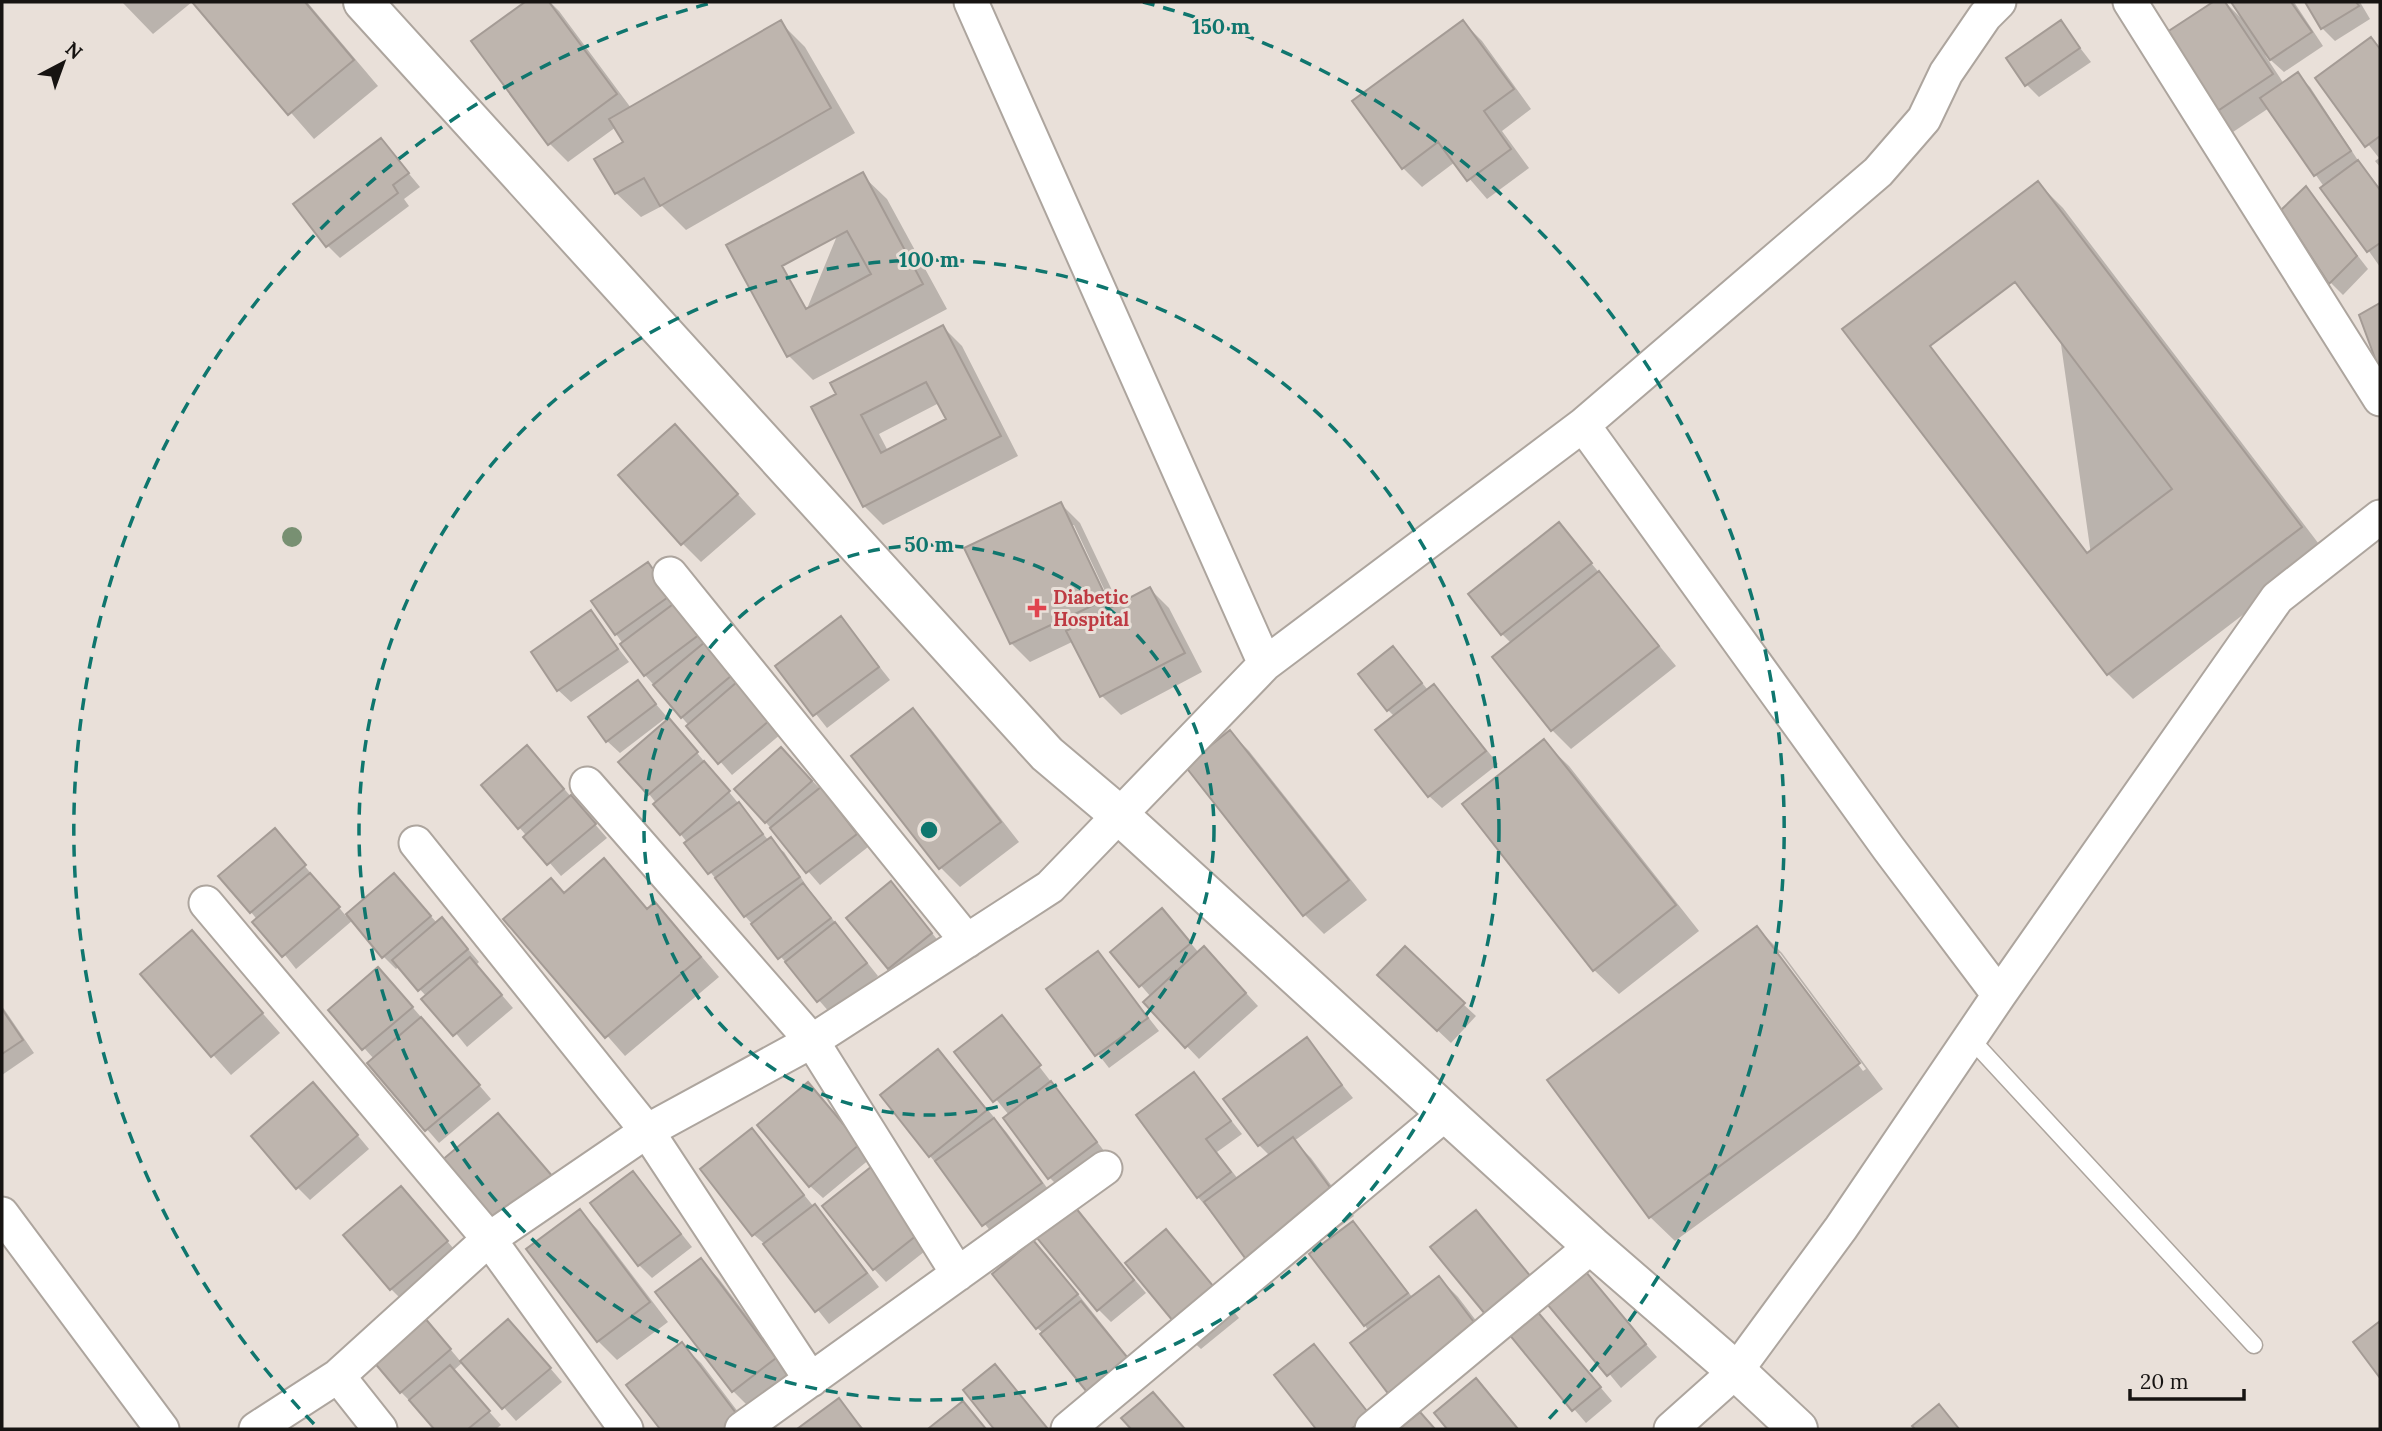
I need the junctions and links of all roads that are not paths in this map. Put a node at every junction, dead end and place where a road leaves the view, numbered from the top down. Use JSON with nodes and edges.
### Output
{"nodes":[{"id":1,"x":363,"y":2,"type":"edge"},
{"id":2,"x":971,"y":2,"type":"edge"},
{"id":3,"x":1999,"y":2,"type":"edge"},
{"id":4,"x":2130,"y":2,"type":"edge"},
{"id":5,"x":2380,"y":399,"type":"edge"},
{"id":6,"x":1583,"y":425,"type":"junction"},
{"id":7,"x":2380,"y":517,"type":"edge"},
{"id":8,"x":670,"y":574,"type":"dead end"},
{"id":9,"x":1265,"y":664,"type":"junction"},
{"id":10,"x":587,"y":783,"type":"dead end"},
{"id":11,"x":1118,"y":814,"type":"junction"},
{"id":12,"x":416,"y":843,"type":"dead end"},
{"id":13,"x":206,"y":903,"type":"dead end"},
{"id":14,"x":967,"y":941,"type":"junction"},
{"id":15,"x":1999,"y":995,"type":"junction"},
{"id":16,"x":1970,"y":1038,"type":"junction"},
{"id":17,"x":812,"y":1041,"type":"junction"},
{"id":18,"x":1446,"y":1113,"type":"junction"},
{"id":19,"x":647,"y":1131,"type":"junction"},
{"id":20,"x":1105,"y":1168,"type":"dead end"},
{"id":21,"x":2,"y":1214,"type":"edge"},
{"id":22,"x":489,"y":1239,"type":"junction"},
{"id":23,"x":1592,"y":1246,"type":"junction"},
{"id":24,"x":958,"y":1274,"type":"junction"},
{"id":25,"x":2254,"y":1345,"type":"dead end"},
{"id":26,"x":1736,"y":1371,"type":"junction"},
{"id":27,"x":338,"y":1376,"type":"junction"},
{"id":28,"x":811,"y":1380,"type":"junction"},
{"id":29,"x":162,"y":1429,"type":"edge"},
{"id":30,"x":256,"y":1429,"type":"edge"},
{"id":31,"x":380,"y":1429,"type":"edge"},
{"id":32,"x":626,"y":1429,"type":"edge"},
{"id":33,"x":742,"y":1429,"type":"edge"},
{"id":34,"x":1068,"y":1429,"type":"edge"},
{"id":35,"x":1372,"y":1429,"type":"edge"},
{"id":36,"x":1671,"y":1429,"type":"edge"},
{"id":37,"x":1798,"y":1429,"type":"edge"}],
"edges":[{"from":1,"to":11,"type":"street"},
{"from":2,"to":9,"type":"street"},
{"from":3,"to":6,"type":"street"},
{"from":4,"to":5,"type":"street"},
{"from":6,"to":9,"type":"street"},
{"from":6,"to":15,"type":"street"},
{"from":7,"to":15,"type":"street"},
{"from":8,"to":14,"type":"street"},
{"from":9,"to":11,"type":"street"},
{"from":10,"to":17,"type":"street"},
{"from":11,"to":14,"type":"street"},
{"from":11,"to":18,"type":"street"},
{"from":12,"to":19,"type":"street"},
{"from":13,"to":22,"type":"street"},
{"from":14,"to":17,"type":"street"},
{"from":15,"to":16,"type":"street"},
{"from":16,"to":25,"type":"lane"},
{"from":16,"to":26,"type":"street"},
{"from":17,"to":19,"type":"street"},
{"from":17,"to":24,"type":"street"},
{"from":18,"to":23,"type":"street"},
{"from":18,"to":34,"type":"street"},
{"from":19,"to":22,"type":"street"},
{"from":19,"to":28,"type":"street"},
{"from":20,"to":24,"type":"street"},
{"from":21,"to":29,"type":"street"},
{"from":22,"to":27,"type":"street"},
{"from":22,"to":32,"type":"street"},
{"from":23,"to":26,"type":"street"},
{"from":23,"to":35,"type":"street"},
{"from":24,"to":28,"type":"street"},
{"from":26,"to":36,"type":"street"},
{"from":26,"to":37,"type":"street"},
{"from":27,"to":30,"type":"street"},
{"from":27,"to":31,"type":"street"},
{"from":28,"to":33,"type":"street"}]}
